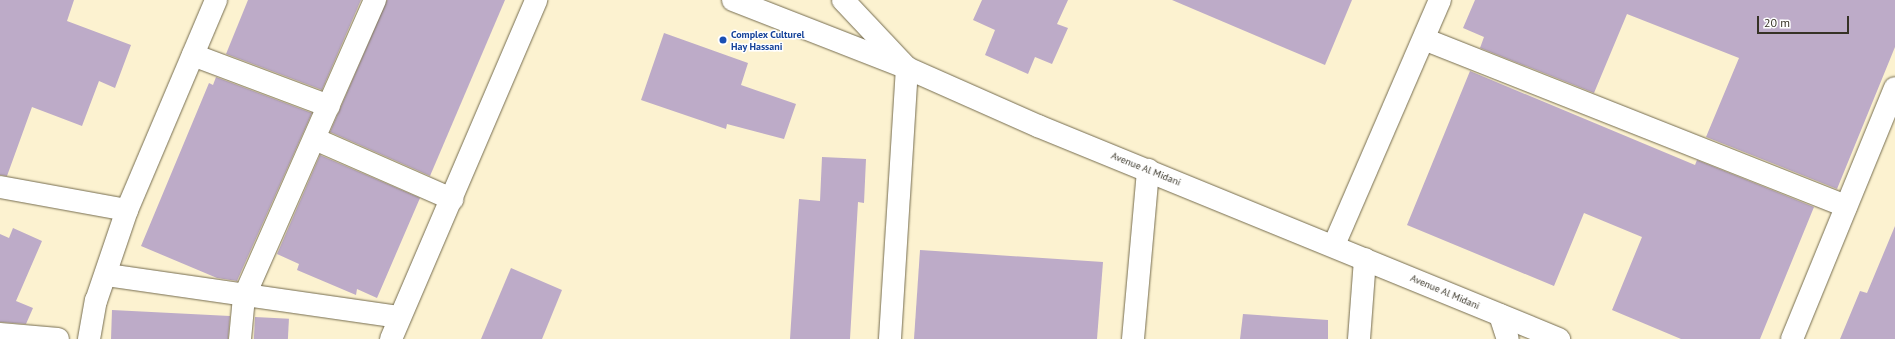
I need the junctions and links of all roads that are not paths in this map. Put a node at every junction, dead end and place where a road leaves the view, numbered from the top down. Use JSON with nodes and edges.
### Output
{"nodes":[{"id":1,"x":216,"y":0,"type":"edge"},
{"id":2,"x":375,"y":0,"type":"edge"},
{"id":3,"x":536,"y":0,"type":"edge"},
{"id":4,"x":732,"y":0,"type":"edge"},
{"id":5,"x":843,"y":0,"type":"edge"},
{"id":6,"x":1440,"y":0,"type":"edge"},
{"id":7,"x":1424,"y":39,"type":"junction"},
{"id":8,"x":193,"y":55,"type":"junction"},
{"id":9,"x":907,"y":68,"type":"junction"},
{"id":10,"x":1895,"y":88,"type":"edge"},
{"id":11,"x":329,"y":106,"type":"junction"},
{"id":12,"x":1890,"y":113,"type":"edge"},
{"id":13,"x":315,"y":139,"type":"junction"},
{"id":14,"x":1148,"y":170,"type":"junction"},
{"id":15,"x":0,"y":187,"type":"edge"},
{"id":16,"x":452,"y":199,"type":"junction"},
{"id":17,"x":1846,"y":206,"type":"junction"},
{"id":18,"x":127,"y":210,"type":"junction"},
{"id":19,"x":1334,"y":245,"type":"junction"},
{"id":20,"x":1365,"y":258,"type":"junction"},
{"id":21,"x":107,"y":275,"type":"junction"},
{"id":22,"x":244,"y":297,"type":"junction"},
{"id":23,"x":1500,"y":315,"type":"junction"},
{"id":24,"x":398,"y":317,"type":"junction"},
{"id":25,"x":0,"y":334,"type":"edge"},
{"id":26,"x":58,"y":339,"type":"edge"},
{"id":27,"x":89,"y":339,"type":"edge"},
{"id":28,"x":240,"y":339,"type":"edge"},
{"id":29,"x":391,"y":339,"type":"edge"},
{"id":30,"x":890,"y":339,"type":"edge"},
{"id":31,"x":1133,"y":339,"type":"edge"},
{"id":32,"x":1359,"y":339,"type":"edge"},
{"id":33,"x":1508,"y":339,"type":"edge"},
{"id":34,"x":1559,"y":339,"type":"edge"},
{"id":35,"x":1792,"y":339,"type":"edge"}],
"edges":[{"from":1,"to":8,"type":"street"},
{"from":2,"to":11,"type":"street"},
{"from":3,"to":16,"type":"street"},
{"from":4,"to":9,"type":"street","name":"Avenue Al Midani"},
{"from":5,"to":9,"type":"street"},
{"from":6,"to":7,"type":"street"},
{"from":7,"to":17,"type":"street"},
{"from":7,"to":19,"type":"street"},
{"from":8,"to":11,"type":"street"},
{"from":8,"to":18,"type":"street"},
{"from":9,"to":14,"type":"street","name":"Avenue Al Midani"},
{"from":9,"to":30,"type":"street"},
{"from":10,"to":12,"type":"street"},
{"from":11,"to":13,"type":"street"},
{"from":12,"to":17,"type":"street"},
{"from":13,"to":16,"type":"street"},
{"from":13,"to":22,"type":"street"},
{"from":14,"to":19,"type":"street","name":"Avenue Al Midani"},
{"from":14,"to":31,"type":"street"},
{"from":15,"to":18,"type":"street"},
{"from":16,"to":24,"type":"street"},
{"from":17,"to":35,"type":"street"},
{"from":18,"to":21,"type":"street"},
{"from":19,"to":20,"type":"street","name":"Avenue Al Midani"},
{"from":20,"to":23,"type":"street","name":"Avenue Al Midani"},
{"from":20,"to":32,"type":"street"},
{"from":21,"to":22,"type":"street"},
{"from":21,"to":27,"type":"street"},
{"from":22,"to":24,"type":"street"},
{"from":22,"to":28,"type":"street"},
{"from":23,"to":33,"type":"street"},
{"from":23,"to":34,"type":"street","name":"Avenue Al Midani"},
{"from":24,"to":29,"type":"street"},
{"from":25,"to":26,"type":"street"}]}
